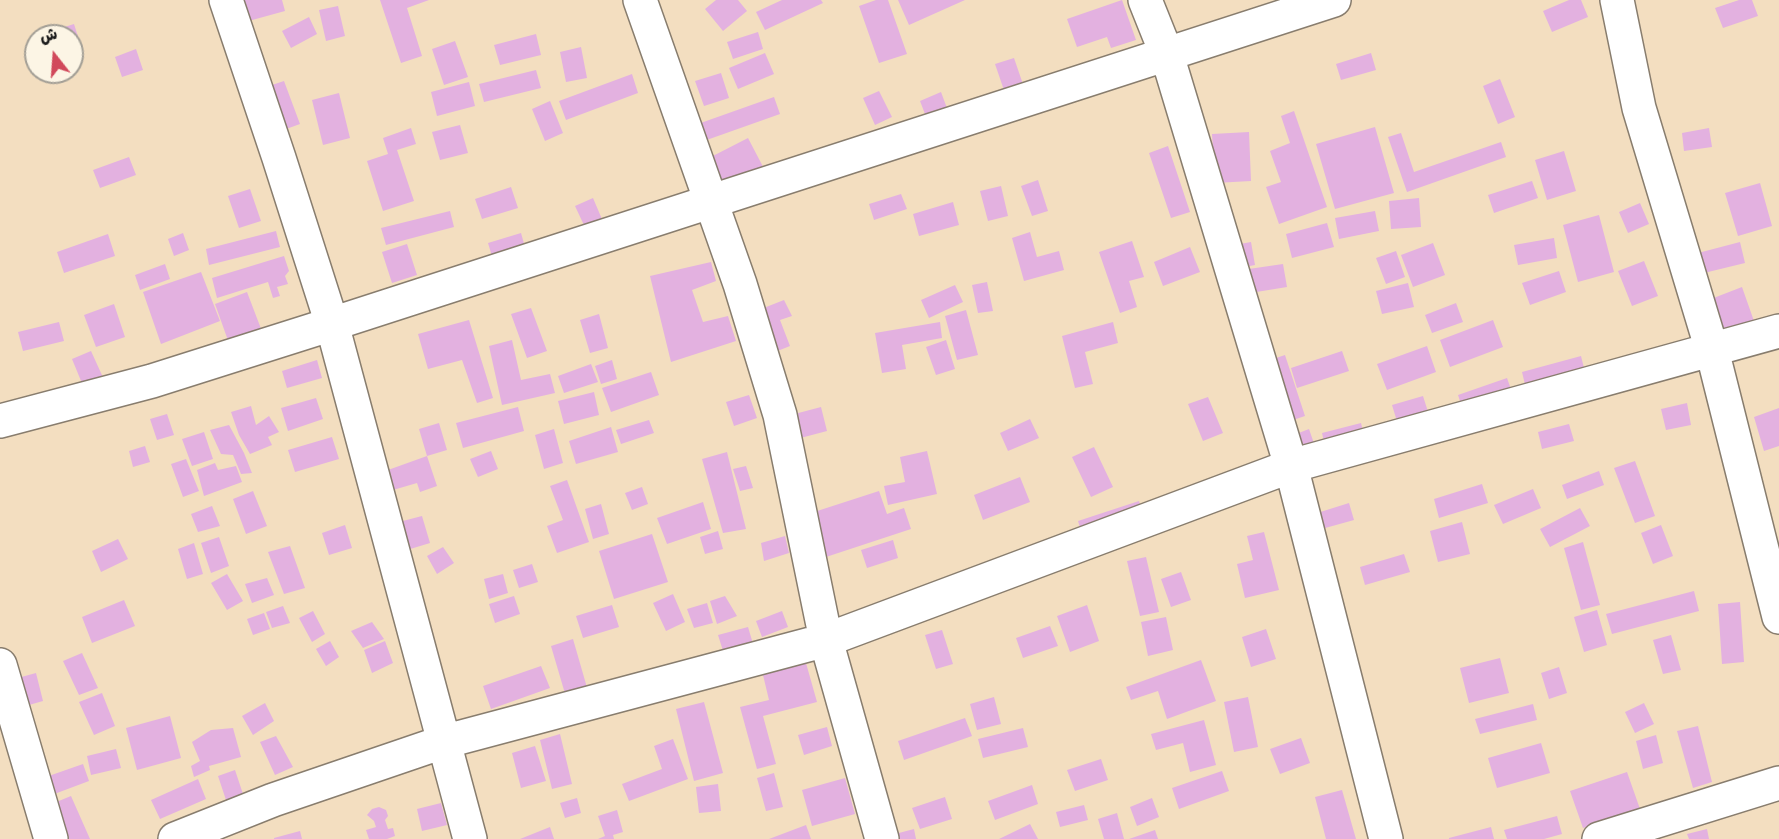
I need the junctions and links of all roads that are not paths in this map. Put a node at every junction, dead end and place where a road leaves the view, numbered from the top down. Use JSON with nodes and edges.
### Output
{"nodes":[{"id":1,"x":226,"y":0,"type":"edge"},
{"id":2,"x":640,"y":0,"type":"edge"},
{"id":3,"x":1144,"y":0,"type":"edge"},
{"id":4,"x":1334,"y":0,"type":"edge"},
{"id":5,"x":1617,"y":0,"type":"edge"},
{"id":6,"x":1167,"y":56,"type":"junction"},
{"id":7,"x":711,"y":201,"type":"junction"},
{"id":8,"x":332,"y":324,"type":"junction"},
{"id":9,"x":1779,"y":331,"type":"edge"},
{"id":10,"x":1712,"y":350,"type":"junction"},
{"id":11,"x":0,"y":421,"type":"edge"},
{"id":12,"x":1291,"y":466,"type":"junction"},
{"id":13,"x":1779,"y":617,"type":"edge"},
{"id":14,"x":826,"y":640,"type":"junction"},
{"id":15,"x":0,"y":665,"type":"edge"},
{"id":16,"x":443,"y":742,"type":"junction"},
{"id":17,"x":1779,"y":783,"type":"edge"},
{"id":18,"x":51,"y":839,"type":"edge"},
{"id":19,"x":174,"y":839,"type":"edge"},
{"id":20,"x":470,"y":839,"type":"edge"},
{"id":21,"x":882,"y":839,"type":"edge"},
{"id":22,"x":1386,"y":839,"type":"edge"},
{"id":23,"x":1599,"y":839,"type":"edge"}],
"edges":[{"from":1,"to":8,"type":"street"},
{"from":2,"to":7,"type":"street"},
{"from":3,"to":6,"type":"street"},
{"from":4,"to":6,"type":"street"},
{"from":5,"to":10,"type":"street"},
{"from":6,"to":7,"type":"street"},
{"from":6,"to":12,"type":"street"},
{"from":7,"to":8,"type":"street"},
{"from":7,"to":14,"type":"street"},
{"from":8,"to":11,"type":"street"},
{"from":8,"to":16,"type":"street"},
{"from":9,"to":10,"type":"street"},
{"from":10,"to":12,"type":"street"},
{"from":10,"to":13,"type":"street"},
{"from":12,"to":14,"type":"street"},
{"from":12,"to":22,"type":"street"},
{"from":14,"to":16,"type":"street"},
{"from":14,"to":21,"type":"street"},
{"from":15,"to":18,"type":"street"},
{"from":16,"to":19,"type":"street"},
{"from":16,"to":20,"type":"street"},
{"from":17,"to":23,"type":"street"}]}
